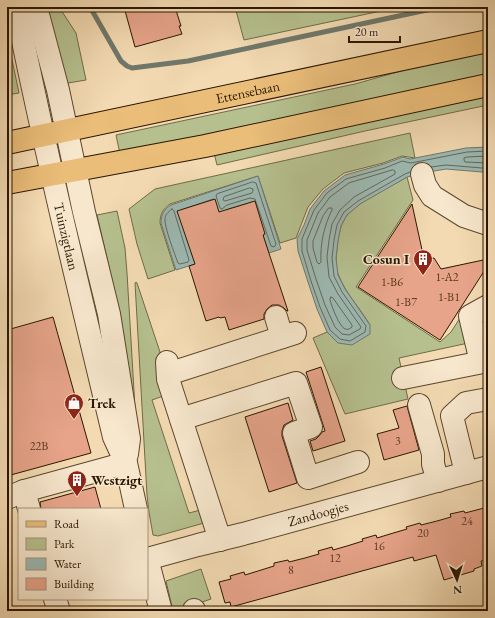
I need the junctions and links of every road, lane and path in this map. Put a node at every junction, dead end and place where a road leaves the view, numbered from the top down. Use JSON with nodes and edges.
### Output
{"nodes":[{"id":1,"x":16,"y":7,"type":"edge"},
{"id":2,"x":36,"y":7,"type":"edge"},
{"id":3,"x":488,"y":42,"type":"edge"},
{"id":4,"x":488,"y":85,"type":"edge"},
{"id":5,"x":66,"y":130,"type":"junction"},
{"id":6,"x":43,"y":135,"type":"junction"},
{"id":7,"x":7,"y":143,"type":"edge"},
{"id":8,"x":75,"y":170,"type":"junction"},
{"id":9,"x":422,"y":174,"type":"dead end"},
{"id":10,"x":52,"y":175,"type":"junction"},
{"id":11,"x":7,"y":183,"type":"edge"},
{"id":12,"x":488,"y":224,"type":"edge"},
{"id":13,"x":488,"y":306,"type":"edge"},
{"id":14,"x":285,"y":329,"type":"dead end"},
{"id":15,"x":485,"y":362,"type":"edge"},
{"id":16,"x":403,"y":378,"type":"dead end"},
{"id":17,"x":488,"y":399,"type":"edge"},
{"id":18,"x":419,"y":405,"type":"dead end"},
{"id":19,"x":181,"y":419,"type":"junction"},
{"id":20,"x":358,"y":462,"type":"dead end"},
{"id":21,"x":126,"y":463,"type":"junction"},
{"id":22,"x":488,"y":467,"type":"edge"},
{"id":23,"x":466,"y":473,"type":"junction"},
{"id":24,"x":438,"y":481,"type":"junction"},
{"id":25,"x":20,"y":499,"type":"edge"},
{"id":26,"x":136,"y":508,"type":"edge"},
{"id":27,"x":220,"y":540,"type":"junction"},
{"id":28,"x":148,"y":559,"type":"edge"},
{"id":29,"x":148,"y":563,"type":"edge"},
{"id":30,"x":56,"y":600,"type":"edge"},
{"id":31,"x":59,"y":611,"type":"edge"},
{"id":32,"x":161,"y":611,"type":"edge"}],
"edges":[{"from":1,"to":6,"type":"street","name":"Tuinzigtlaan"},
{"from":2,"to":5,"type":"street","name":"Tuinzigtlaan"},
{"from":3,"to":5,"type":"main road","name":"Ettensebaan"},
{"from":4,"to":8,"type":"main road"},
{"from":5,"to":6,"type":"main road","name":"Ettensebaan"},
{"from":5,"to":8,"type":"street","name":"Tuinzigtlaan"},
{"from":6,"to":7,"type":"main road","name":"Ettensebaan"},
{"from":6,"to":10,"type":"street","name":"Tuinzigtlaan"},
{"from":8,"to":10,"type":"main road"},
{"from":8,"to":21,"type":"street","name":"Tuinzigtlaan"},
{"from":9,"to":12,"type":"street"},
{"from":10,"to":11,"type":"main road"},
{"from":10,"to":21,"type":"street","name":"Tuinzigtlaan"},
{"from":13,"to":15,"type":"street"},
{"from":14,"to":19,"type":"street"},
{"from":15,"to":16,"type":"street"},
{"from":17,"to":23,"type":"street"},
{"from":18,"to":24,"type":"street"},
{"from":19,"to":20,"type":"street"},
{"from":19,"to":27,"type":"street"},
{"from":21,"to":25,"type":"street"},
{"from":21,"to":26,"type":"street","name":"Tuinzigtlaan"},
{"from":22,"to":23,"type":"street","name":"Zandoogjes"},
{"from":23,"to":24,"type":"street","name":"Zandoogjes"},
{"from":24,"to":27,"type":"street","name":"Zandoogjes"},
{"from":27,"to":28,"type":"street","name":"Zandoogjes"},
{"from":29,"to":32,"type":"street"},
{"from":30,"to":31,"type":"street"}]}
